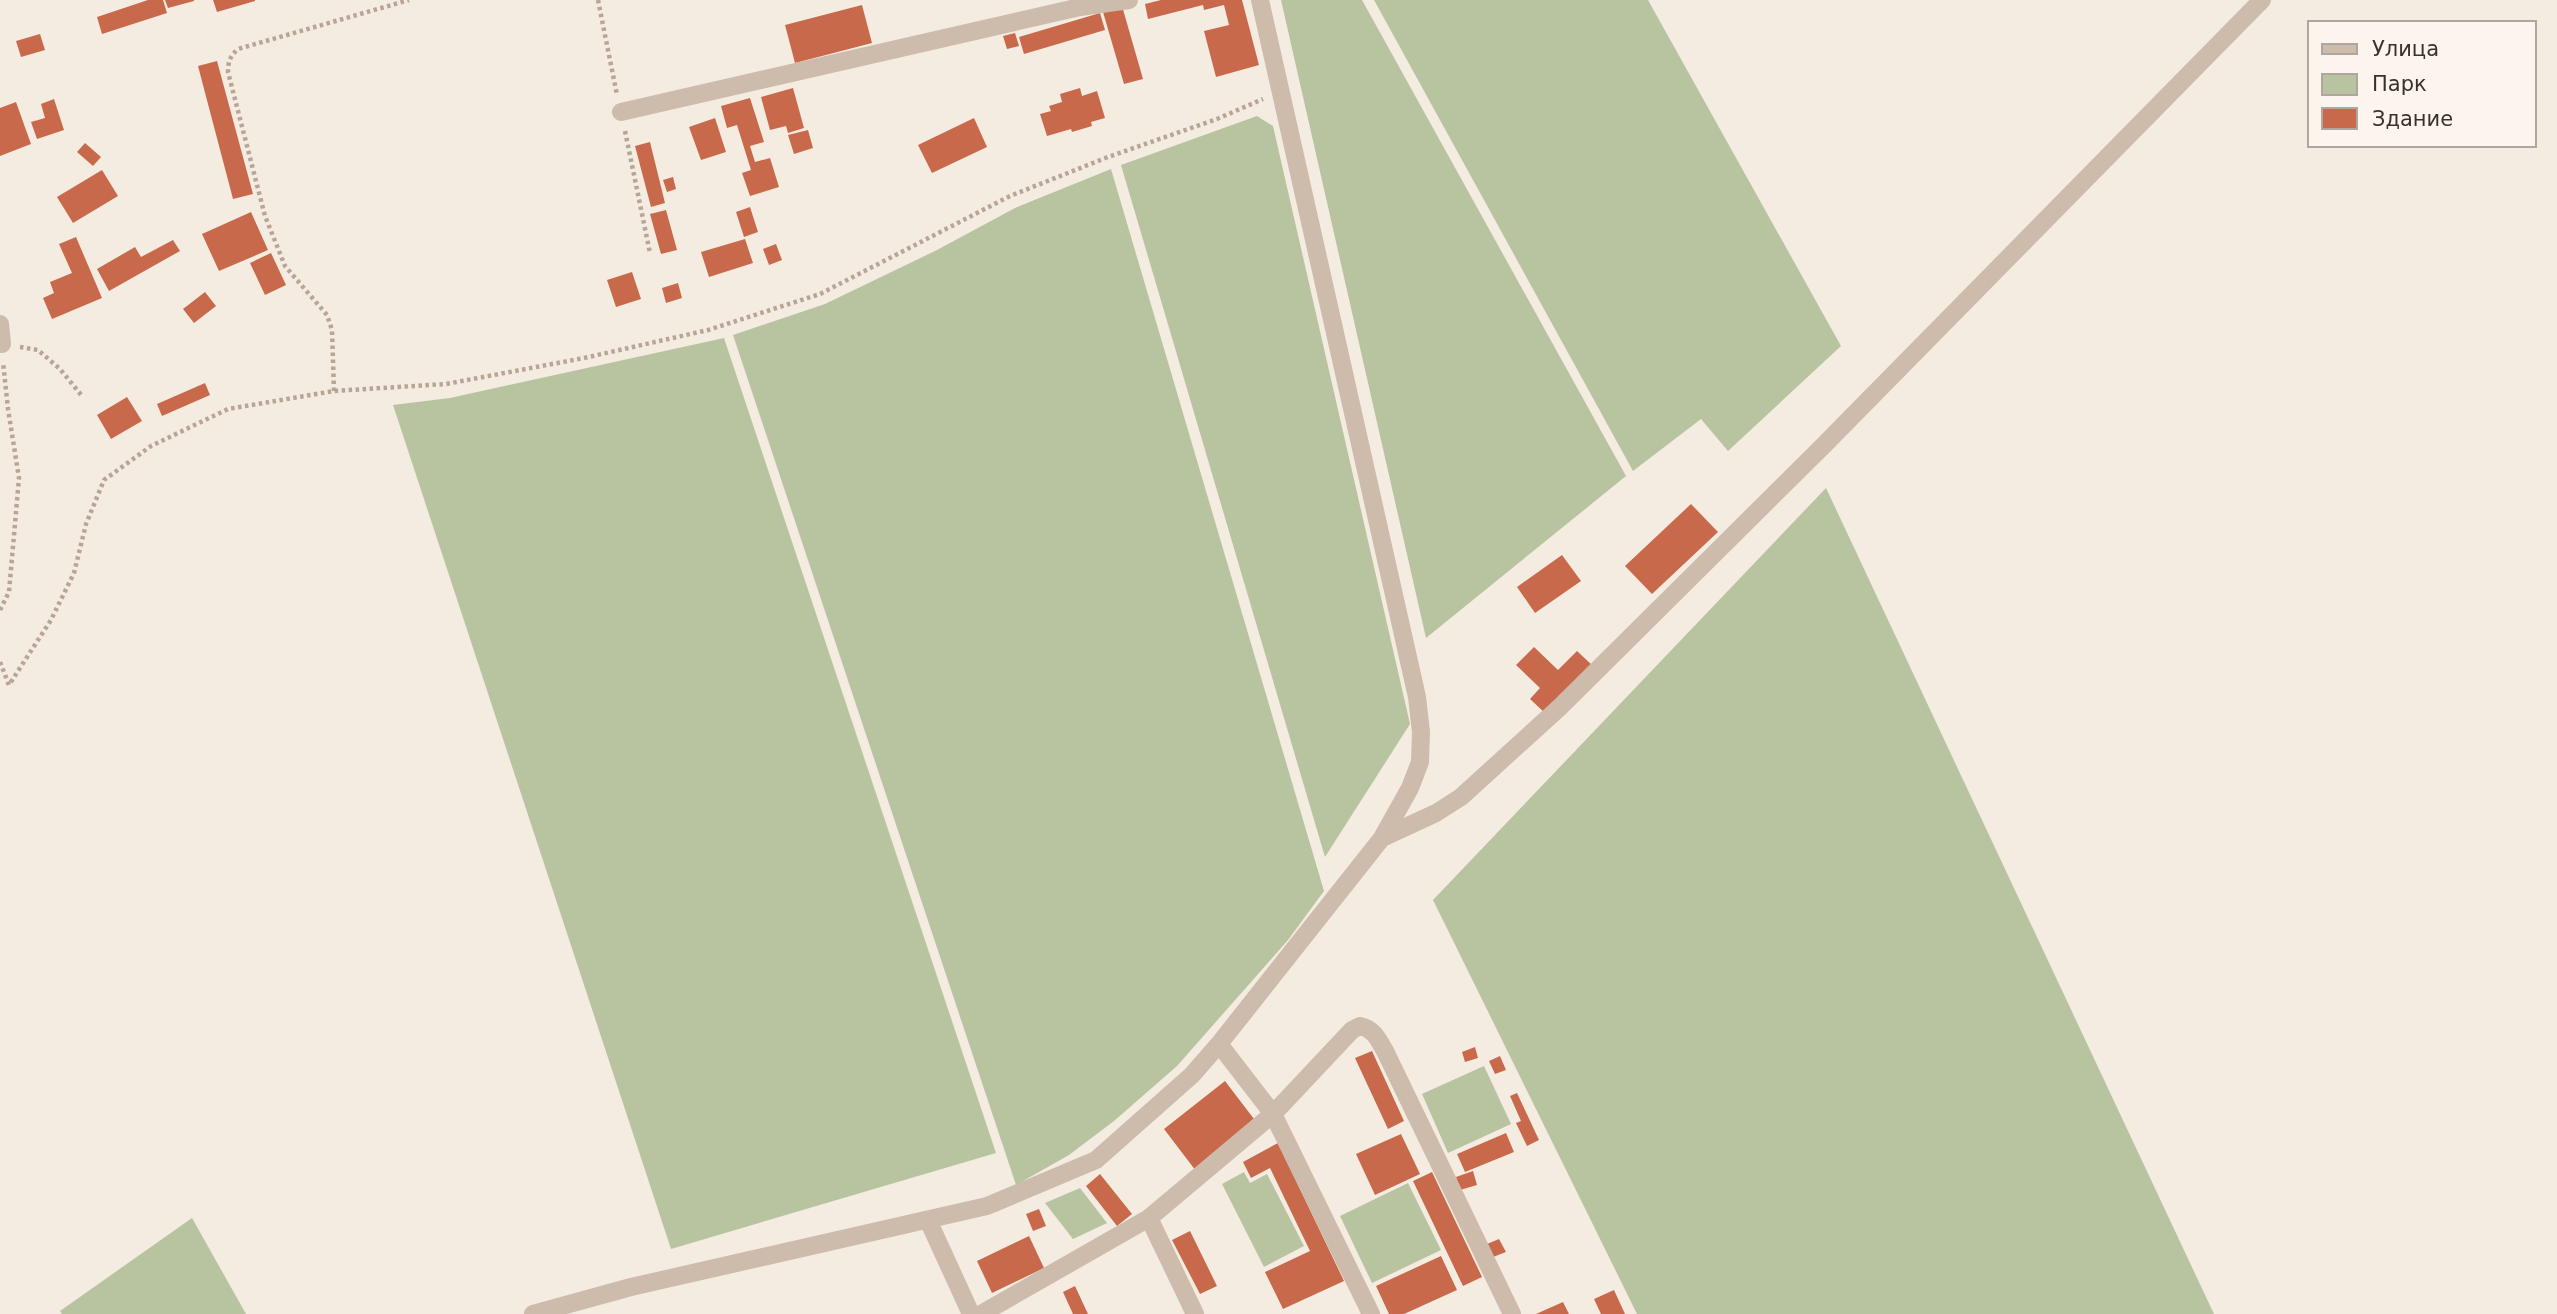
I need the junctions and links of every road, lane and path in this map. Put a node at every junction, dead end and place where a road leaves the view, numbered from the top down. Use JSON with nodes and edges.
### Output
{"nodes":[{"id":1,"x":410,"y":0,"type":"edge"},
{"id":2,"x":1129,"y":0,"type":"edge"},
{"id":3,"x":1260,"y":0,"type":"edge"},
{"id":4,"x":2262,"y":0,"type":"edge"},
{"id":5,"x":1280,"y":92,"type":"junction"},
{"id":6,"x":621,"y":112,"type":"dead end"},
{"id":7,"x":0,"y":324,"type":"edge"},
{"id":8,"x":2,"y":344,"type":"edge"},
{"id":9,"x":334,"y":391,"type":"junction"},
{"id":10,"x":82,"y":396,"type":"dead end"},
{"id":11,"x":0,"y":610,"type":"edge"},
{"id":12,"x":0,"y":662,"type":"edge"},
{"id":13,"x":1382,"y":838,"type":"junction"},
{"id":14,"x":1219,"y":1044,"type":"junction"},
{"id":15,"x":1273,"y":1114,"type":"junction"},
{"id":16,"x":1149,"y":1218,"type":"junction"},
{"id":17,"x":928,"y":1220,"type":"junction"},
{"id":18,"x":533,"y":1314,"type":"edge"},
{"id":19,"x":971,"y":1314,"type":"edge"},
{"id":20,"x":981,"y":1314,"type":"edge"},
{"id":21,"x":1195,"y":1314,"type":"edge"},
{"id":22,"x":1371,"y":1314,"type":"edge"},
{"id":23,"x":1512,"y":1314,"type":"edge"}],
"edges":[{"from":1,"to":9,"type":"path"},
{"from":2,"to":6,"type":"lane"},
{"from":3,"to":5,"type":"lane"},
{"from":4,"to":13,"type":"lane"},
{"from":5,"to":9,"type":"path"},
{"from":5,"to":13,"type":"lane"},
{"from":7,"to":8,"type":"lane"},
{"from":8,"to":10,"type":"path"},
{"from":8,"to":11,"type":"path"},
{"from":9,"to":12,"type":"path"},
{"from":13,"to":14,"type":"lane"},
{"from":14,"to":15,"type":"lane"},
{"from":14,"to":17,"type":"lane"},
{"from":15,"to":16,"type":"lane"},
{"from":15,"to":22,"type":"lane"},
{"from":15,"to":23,"type":"lane"},
{"from":16,"to":20,"type":"lane"},
{"from":16,"to":21,"type":"lane"},
{"from":17,"to":18,"type":"lane"},
{"from":17,"to":19,"type":"lane"}]}
